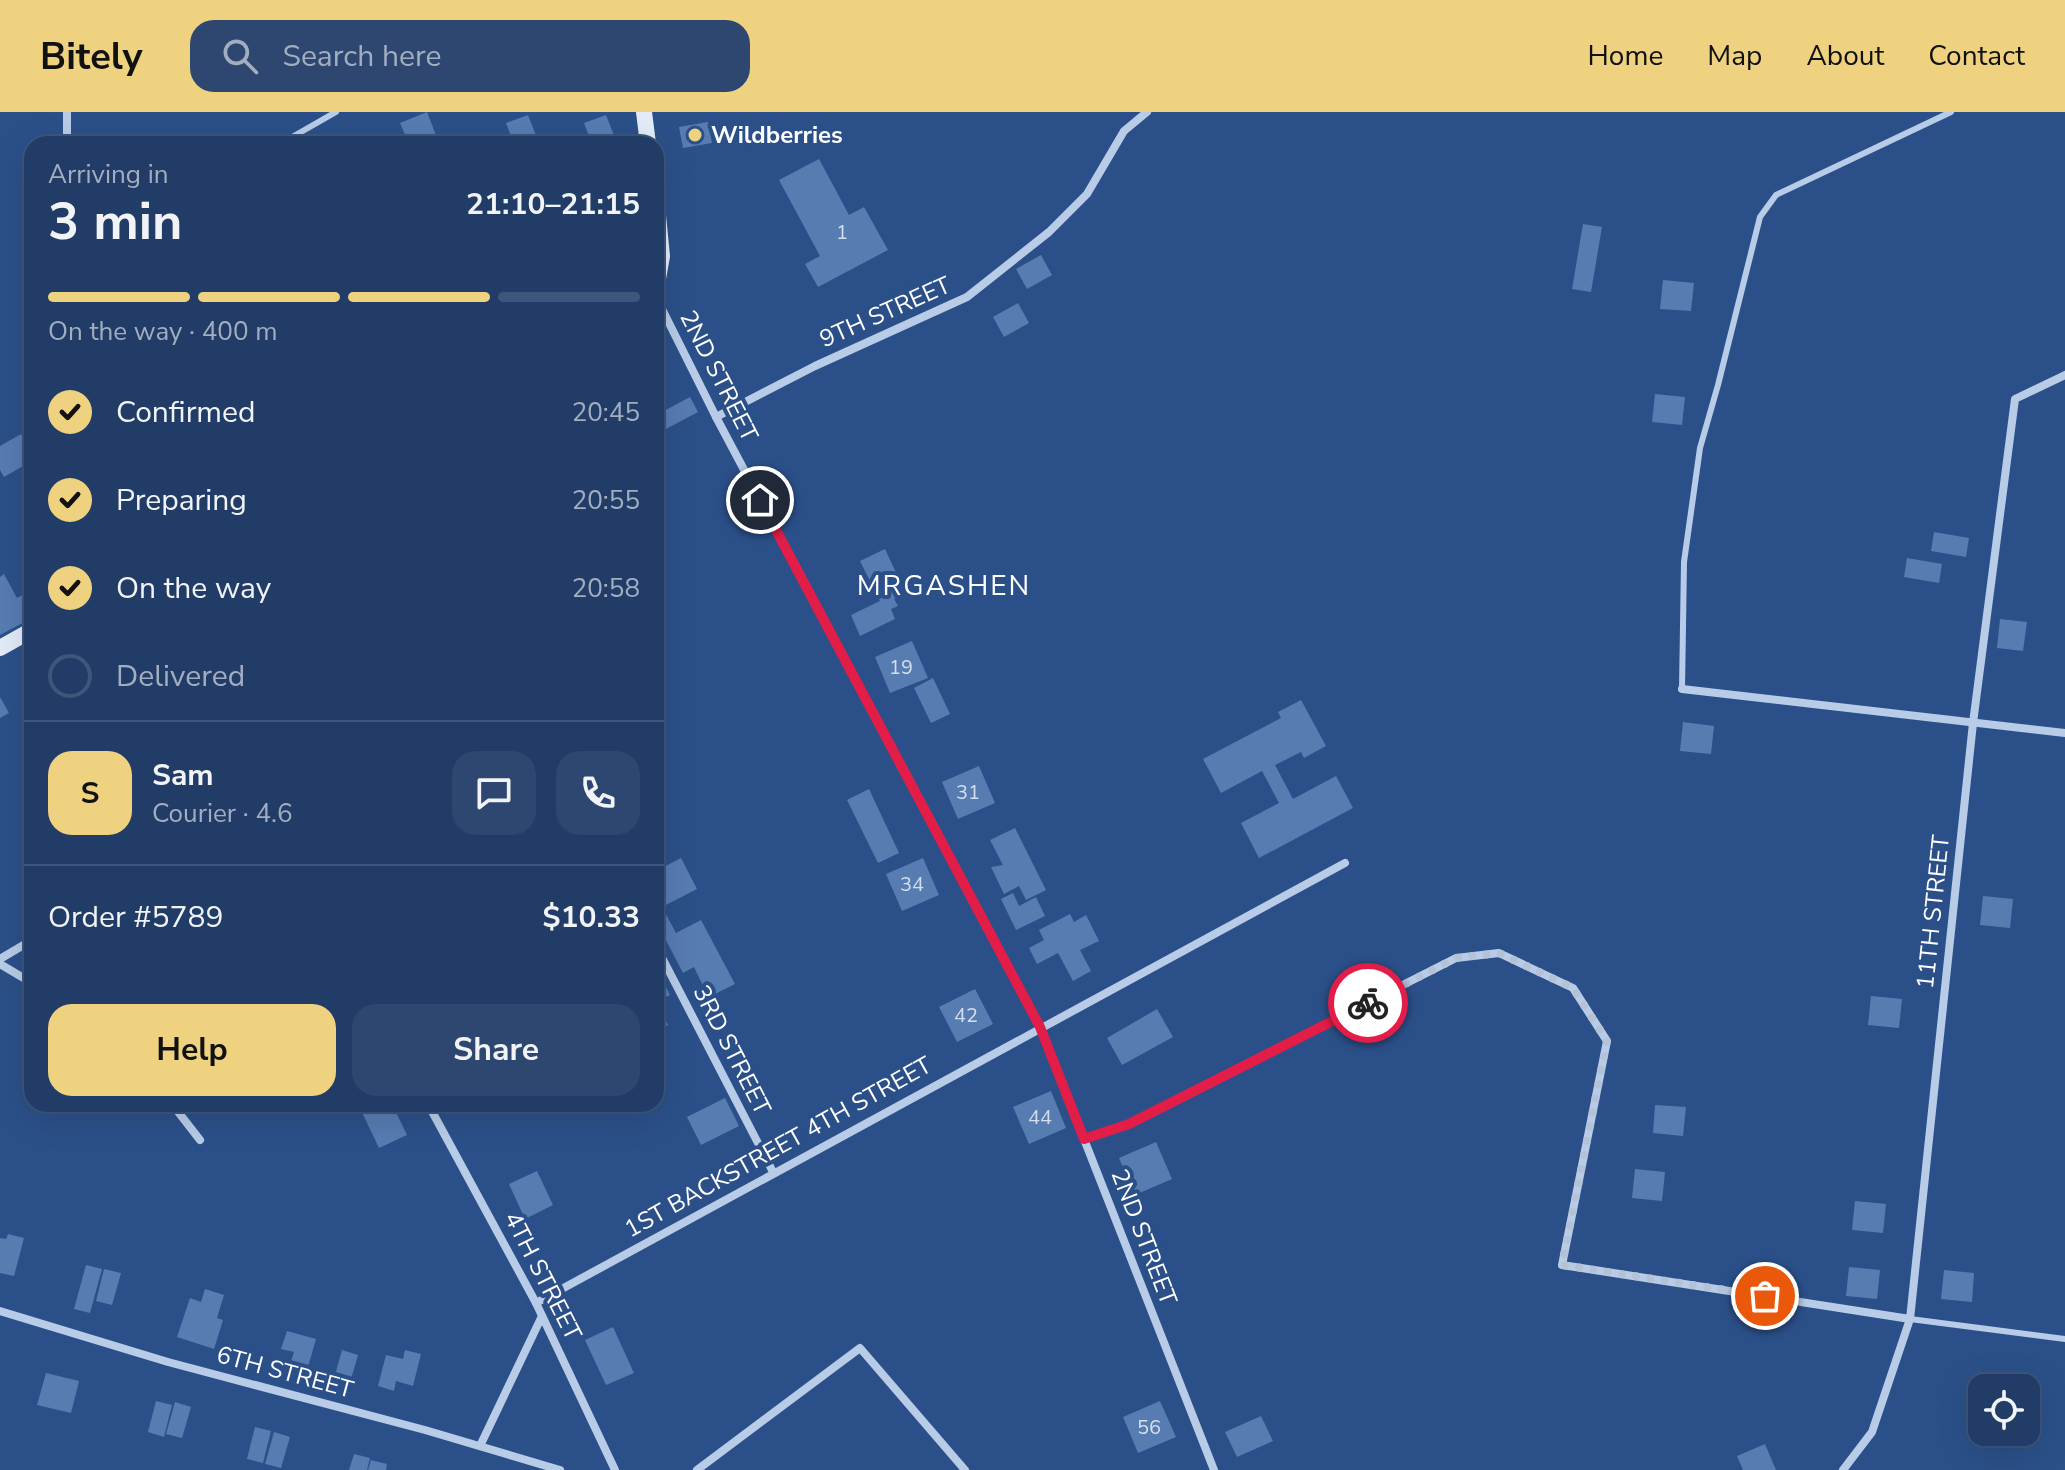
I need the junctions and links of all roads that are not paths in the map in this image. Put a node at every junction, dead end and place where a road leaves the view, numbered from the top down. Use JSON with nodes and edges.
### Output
{"nodes":[{"id":1,"x":67,"y":112,"type":"edge"},
{"id":2,"x":336,"y":112,"type":"edge"},
{"id":3,"x":644,"y":112,"type":"edge"},
{"id":4,"x":1147,"y":112,"type":"edge"},
{"id":5,"x":1951,"y":112,"type":"edge"},
{"id":6,"x":67,"y":136,"type":"edge"},
{"id":7,"x":294,"y":136,"type":"edge"},
{"id":8,"x":647,"y":136,"type":"edge"},
{"id":9,"x":664,"y":313,"type":"edge"},
{"id":10,"x":2065,"y":375,"type":"edge"},
{"id":11,"x":716,"y":417,"type":"junction"},
{"id":12,"x":24,"y":634,"type":"edge"},
{"id":13,"x":0,"y":648,"type":"edge"},
{"id":14,"x":1682,"y":689,"type":"joint"},
{"id":15,"x":1973,"y":723,"type":"junction"},
{"id":16,"x":2065,"y":733,"type":"edge"},
{"id":17,"x":1345,"y":863,"type":"dead end"},
{"id":18,"x":24,"y":946,"type":"edge"},
{"id":19,"x":664,"y":961,"type":"edge"},
{"id":20,"x":0,"y":962,"type":"edge"},
{"id":21,"x":24,"y":978,"type":"edge"},
{"id":22,"x":1040,"y":1027,"type":"junction"},
{"id":23,"x":178,"y":1112,"type":"edge"},
{"id":24,"x":432,"y":1112,"type":"edge"},
{"id":25,"x":1084,"y":1139,"type":"junction"},
{"id":26,"x":200,"y":1140,"type":"dead end"},
{"id":27,"x":773,"y":1172,"type":"junction"},
{"id":28,"x":536,"y":1303,"type":"junction"},
{"id":29,"x":0,"y":1311,"type":"edge"},
{"id":30,"x":542,"y":1316,"type":"junction"},
{"id":31,"x":1910,"y":1319,"type":"junction"},
{"id":32,"x":2065,"y":1339,"type":"edge"},
{"id":33,"x":480,"y":1446,"type":"junction"},
{"id":34,"x":560,"y":1470,"type":"edge"},
{"id":35,"x":615,"y":1470,"type":"edge"},
{"id":36,"x":697,"y":1470,"type":"edge"},
{"id":37,"x":965,"y":1470,"type":"edge"},
{"id":38,"x":1214,"y":1470,"type":"edge"},
{"id":39,"x":1843,"y":1470,"type":"edge"}],
"edges":[{"from":1,"to":6,"type":"street"},
{"from":2,"to":7,"type":"lane"},
{"from":3,"to":8,"type":"main road"},
{"from":4,"to":11,"type":"street","name":"9TH STREET"},
{"from":5,"to":14,"type":"lane"},
{"from":9,"to":11,"type":"street","name":"2ND STREET"},
{"from":10,"to":15,"type":"street","name":"11TH STREET"},
{"from":11,"to":22,"type":"street","name":"2ND STREET"},
{"from":12,"to":13,"type":"main road"},
{"from":14,"to":15,"type":"street"},
{"from":15,"to":16,"type":"street"},
{"from":15,"to":31,"type":"street","name":"11TH STREET"},
{"from":17,"to":22,"type":"street","name":"1ST BACKSTREET 4TH STREET"},
{"from":18,"to":20,"type":"street"},
{"from":19,"to":27,"type":"street","name":"3RD STREET"},
{"from":20,"to":21,"type":"street"},
{"from":22,"to":25,"type":"street","name":"2ND STREET"},
{"from":22,"to":27,"type":"street","name":"1ST BACKSTREET 4TH STREET"},
{"from":23,"to":26,"type":"street"},
{"from":24,"to":28,"type":"street","name":"4TH STREET"},
{"from":25,"to":31,"type":"street"},
{"from":25,"to":38,"type":"street","name":"2ND STREET"},
{"from":27,"to":28,"type":"street","name":"1ST BACKSTREET 4TH STREET"},
{"from":28,"to":30,"type":"street","name":"4TH STREET"},
{"from":29,"to":33,"type":"street","name":"6TH STREET"},
{"from":30,"to":33,"type":"street"},
{"from":30,"to":35,"type":"street","name":"4TH STREET"},
{"from":31,"to":32,"type":"lane"},
{"from":31,"to":39,"type":"street","name":"11TH STREET"},
{"from":33,"to":34,"type":"street","name":"6TH STREET"},
{"from":36,"to":37,"type":"street"}]}
